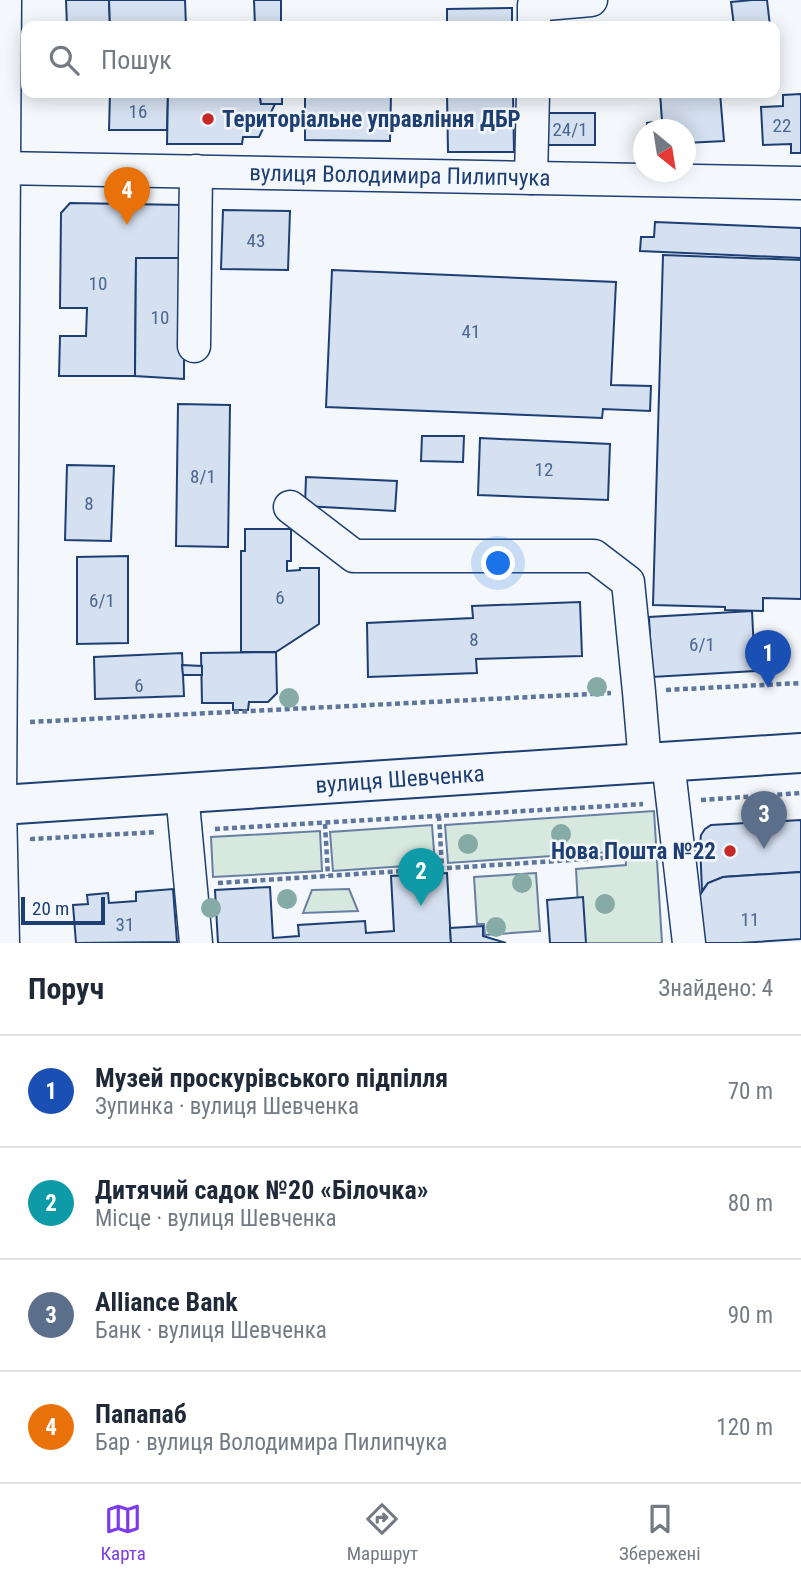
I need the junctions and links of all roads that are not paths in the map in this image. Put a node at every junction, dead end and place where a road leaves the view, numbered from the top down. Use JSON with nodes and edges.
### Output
{"nodes":[{"id":1,"x":5,"y":0,"type":"edge"},
{"id":2,"x":592,"y":0,"type":"edge"},
{"id":3,"x":534,"y":21,"type":"edge"},
{"id":4,"x":533,"y":98,"type":"edge"},
{"id":5,"x":2,"y":168,"type":"edge"},
{"id":6,"x":196,"y":172,"type":"junction"},
{"id":7,"x":531,"y":178,"type":"junction"},
{"id":8,"x":801,"y":183,"type":"edge"},
{"id":9,"x":194,"y":346,"type":"dead end"},
{"id":10,"x":1,"y":366,"type":"edge"},
{"id":11,"x":290,"y":508,"type":"dead end"},
{"id":12,"x":1,"y":567,"type":"edge"},
{"id":13,"x":801,"y":753,"type":"edge"},
{"id":14,"x":656,"y":762,"type":"junction"},
{"id":15,"x":182,"y":793,"type":"junction"},
{"id":16,"x":0,"y":805,"type":"edge"},
{"id":17,"x":3,"y":943,"type":"edge"},
{"id":18,"x":196,"y":943,"type":"edge"},
{"id":19,"x":689,"y":943,"type":"edge"}],
"edges":[{"from":1,"to":5,"type":"street"},
{"from":2,"to":3,"type":"street"},
{"from":4,"to":7,"type":"street"},
{"from":5,"to":6,"type":"street","name":"вулиця Володимира Пилипчука"},
{"from":5,"to":10,"type":"street"},
{"from":6,"to":7,"type":"street","name":"вулиця Володимира Пилипчука"},
{"from":6,"to":9,"type":"street"},
{"from":7,"to":8,"type":"street","name":"вулиця Володимира Пилипчука"},
{"from":10,"to":12,"type":"street"},
{"from":11,"to":14,"type":"street"},
{"from":12,"to":16,"type":"street"},
{"from":13,"to":14,"type":"main road","name":"вулиця Шевченка"},
{"from":14,"to":15,"type":"main road","name":"вулиця Шевченка"},
{"from":14,"to":19,"type":"street"},
{"from":15,"to":16,"type":"main road","name":"вулиця Шевченка"},
{"from":15,"to":18,"type":"street"},
{"from":16,"to":17,"type":"street"}]}
